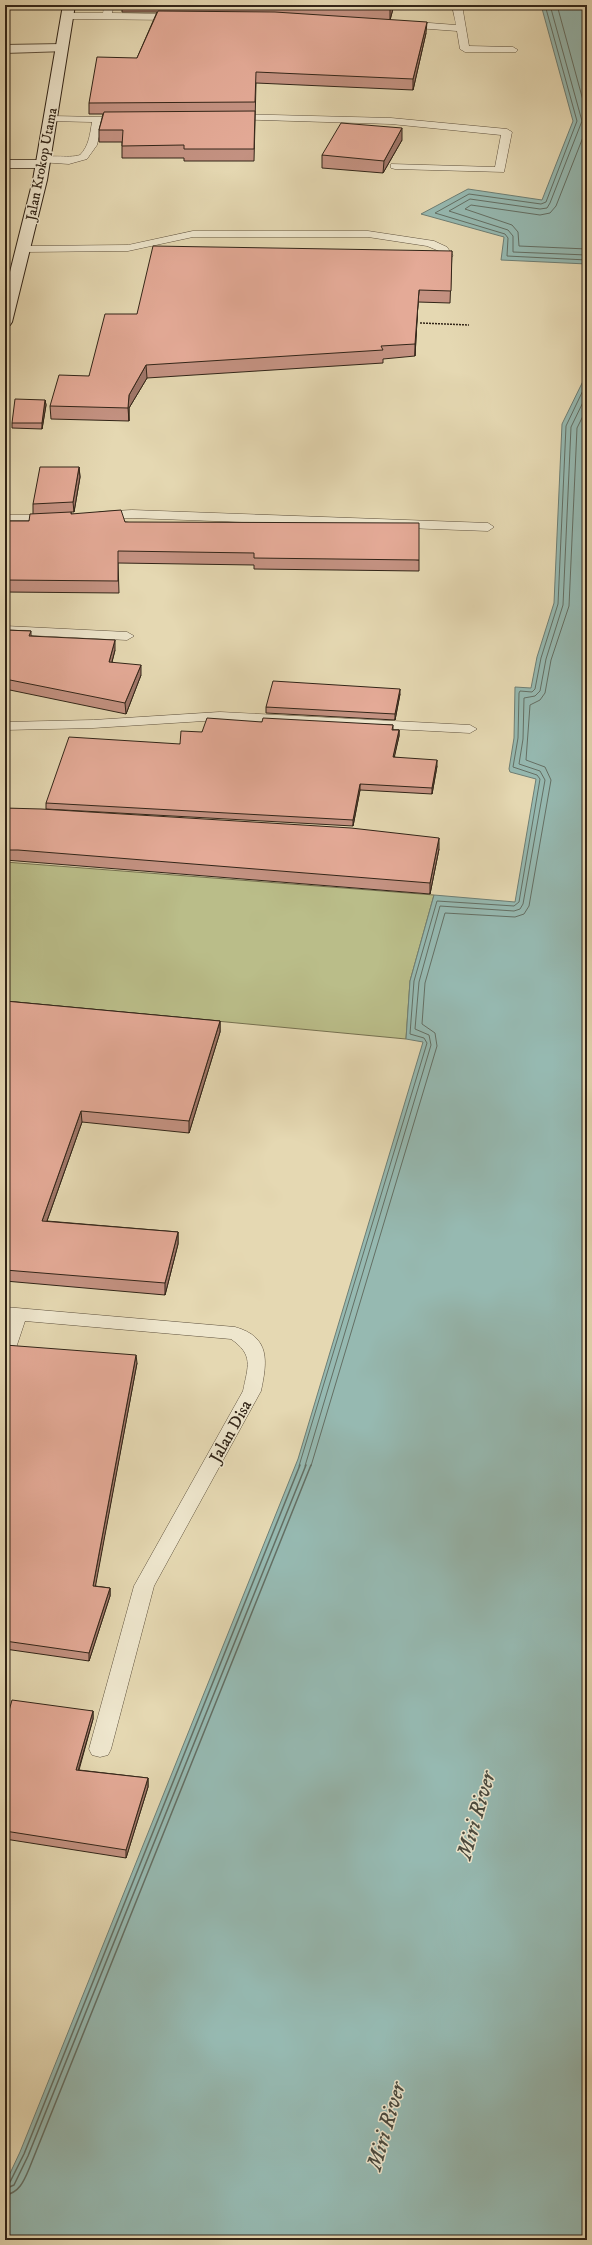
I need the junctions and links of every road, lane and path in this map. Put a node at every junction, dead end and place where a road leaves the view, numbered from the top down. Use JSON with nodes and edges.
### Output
{"nodes":[{"id":1,"x":109,"y":5,"type":"edge"},
{"id":2,"x":457,"y":5,"type":"edge"},
{"id":3,"x":68,"y":10,"type":"edge"},
{"id":4,"x":108,"y":16,"type":"junction"},
{"id":5,"x":185,"y":17,"type":"edge"},
{"id":6,"x":391,"y":23,"type":"edge"},
{"id":7,"x":462,"y":28,"type":"junction"},
{"id":8,"x":5,"y":48,"type":"edge"},
{"id":9,"x":62,"y":48,"type":"junction"},
{"id":10,"x":513,"y":50,"type":"dead end"},
{"id":11,"x":221,"y":117,"type":"edge"},
{"id":12,"x":51,"y":119,"type":"junction"},
{"id":13,"x":43,"y":162,"type":"junction"},
{"id":14,"x":5,"y":164,"type":"edge"},
{"id":15,"x":395,"y":166,"type":"dead end"},
{"id":16,"x":24,"y":249,"type":"junction"},
{"id":17,"x":447,"y":256,"type":"edge"},
{"id":18,"x":9,"y":293,"type":"edge"},
{"id":19,"x":5,"y":322,"type":"edge"},
{"id":20,"x":420,"y":323,"type":"dead end"},
{"id":21,"x":469,"y":325,"type":"dead end"},
{"id":22,"x":85,"y":516,"type":"edge"},
{"id":23,"x":62,"y":518,"type":"edge"},
{"id":24,"x":5,"y":519,"type":"edge"},
{"id":25,"x":488,"y":527,"type":"dead end"},
{"id":26,"x":5,"y":630,"type":"edge"},
{"id":27,"x":127,"y":636,"type":"dead end"},
{"id":28,"x":5,"y":726,"type":"edge"},
{"id":29,"x":470,"y":729,"type":"dead end"},
{"id":30,"x":11,"y":1314,"type":"edge"},
{"id":31,"x":5,"y":1344,"type":"edge"},
{"id":32,"x":100,"y":1750,"type":"dead end"}],
"edges":[{"from":1,"to":4,"type":"lane"},
{"from":2,"to":7,"type":"lane"},
{"from":3,"to":4,"type":"lane"},
{"from":3,"to":9,"type":"street","name":"Jalan Krokop Utama"},
{"from":4,"to":5,"type":"lane"},
{"from":6,"to":7,"type":"lane"},
{"from":7,"to":10,"type":"lane"},
{"from":8,"to":9,"type":"street"},
{"from":9,"to":12,"type":"street","name":"Jalan Krokop Utama"},
{"from":11,"to":15,"type":"lane"},
{"from":12,"to":13,"type":"street","name":"Jalan Krokop Utama"},
{"from":12,"to":13,"type":"lane"},
{"from":13,"to":14,"type":"street"},
{"from":13,"to":16,"type":"street","name":"Jalan Krokop Utama"},
{"from":16,"to":17,"type":"lane"},
{"from":16,"to":18,"type":"street","name":"Jalan Krokop Utama"},
{"from":18,"to":19,"type":"street","name":"Jalan Krokop Utama"},
{"from":20,"to":21,"type":"path"},
{"from":22,"to":25,"type":"lane"},
{"from":23,"to":24,"type":"lane"},
{"from":26,"to":27,"type":"lane"},
{"from":28,"to":29,"type":"lane"},
{"from":30,"to":31,"type":"lane"},
{"from":30,"to":32,"type":"lane","name":"Jalan Disa"}]}
